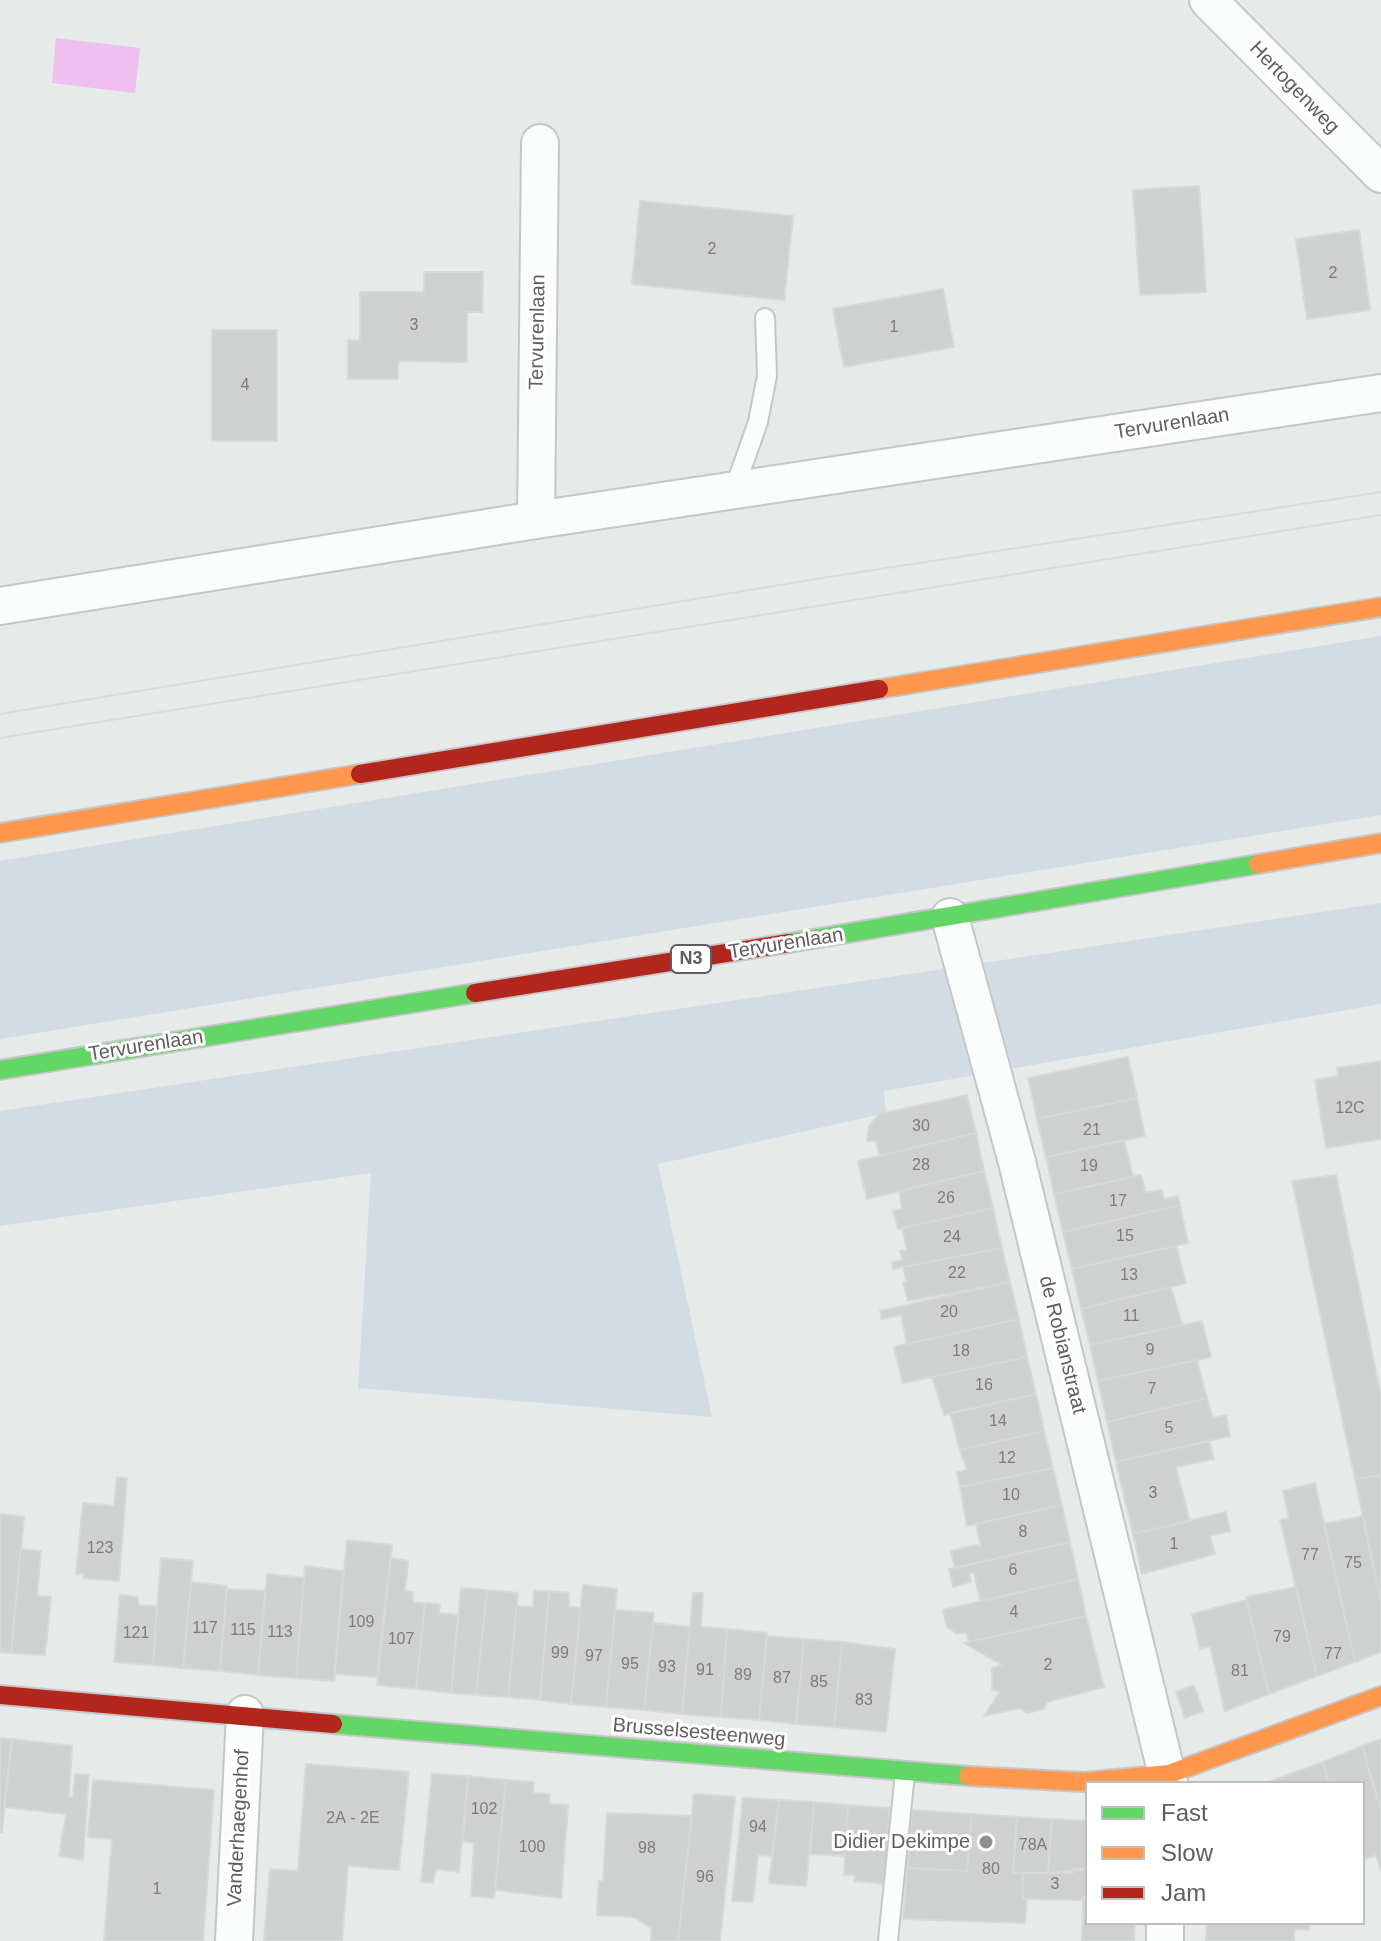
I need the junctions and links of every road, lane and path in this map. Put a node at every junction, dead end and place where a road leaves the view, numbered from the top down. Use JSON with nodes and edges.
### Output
{"nodes":[{"id":1,"x":1208,"y":0,"type":"edge"},
{"id":2,"x":540,"y":143,"type":"dead end"},
{"id":3,"x":1381,"y":174,"type":"edge"},
{"id":4,"x":765,"y":318,"type":"dead end"},
{"id":5,"x":1381,"y":393,"type":"edge"},
{"id":6,"x":734,"y":490,"type":"junction"},
{"id":7,"x":536,"y":520,"type":"junction"},
{"id":8,"x":0,"y":606,"type":"edge"},
{"id":9,"x":1381,"y":607,"type":"edge"},
{"id":10,"x":0,"y":833,"type":"edge"},
{"id":11,"x":1381,"y":843,"type":"edge"},
{"id":12,"x":950,"y":917,"type":"junction"},
{"id":13,"x":0,"y":1070,"type":"edge"},
{"id":14,"x":0,"y":1695,"type":"edge"},
{"id":15,"x":1381,"y":1696,"type":"edge"},
{"id":16,"x":245,"y":1714,"type":"junction"},
{"id":17,"x":905,"y":1773,"type":"junction"},
{"id":18,"x":1169,"y":1778,"type":"edge"},
{"id":19,"x":1105,"y":1781,"type":"edge"},
{"id":20,"x":1085,"y":1782,"type":"edge"},
{"id":21,"x":234,"y":1941,"type":"edge"},
{"id":22,"x":888,"y":1941,"type":"edge"}],
"edges":[{"from":1,"to":3,"type":"street","name":"Hertogenweg"},
{"from":2,"to":7,"type":"street","name":"Tervurenlaan"},
{"from":4,"to":6,"type":"lane"},
{"from":5,"to":6,"type":"street","name":"Tervurenlaan"},
{"from":6,"to":7,"type":"street","name":"Tervurenlaan"},
{"from":7,"to":8,"type":"street","name":"Tervurenlaan"},
{"from":9,"to":10,"type":"main road"},
{"from":11,"to":12,"type":"main road","name":"Tervurenlaan","number":"N3"},
{"from":12,"to":13,"type":"main road","name":"Tervurenlaan","number":"N3"},
{"from":12,"to":18,"type":"street","name":"de Robianstraat"},
{"from":14,"to":16,"type":"main road","name":"Brusselsesteenweg"},
{"from":15,"to":18,"type":"main road","name":"Brusselsesteenweg"},
{"from":16,"to":17,"type":"main road","name":"Brusselsesteenweg"},
{"from":16,"to":21,"type":"street","name":"Vanderhaegenhof"},
{"from":17,"to":20,"type":"main road","name":"Brusselsesteenweg"},
{"from":17,"to":22,"type":"lane"},
{"from":18,"to":19,"type":"main road","name":"Brusselsesteenweg"}]}
